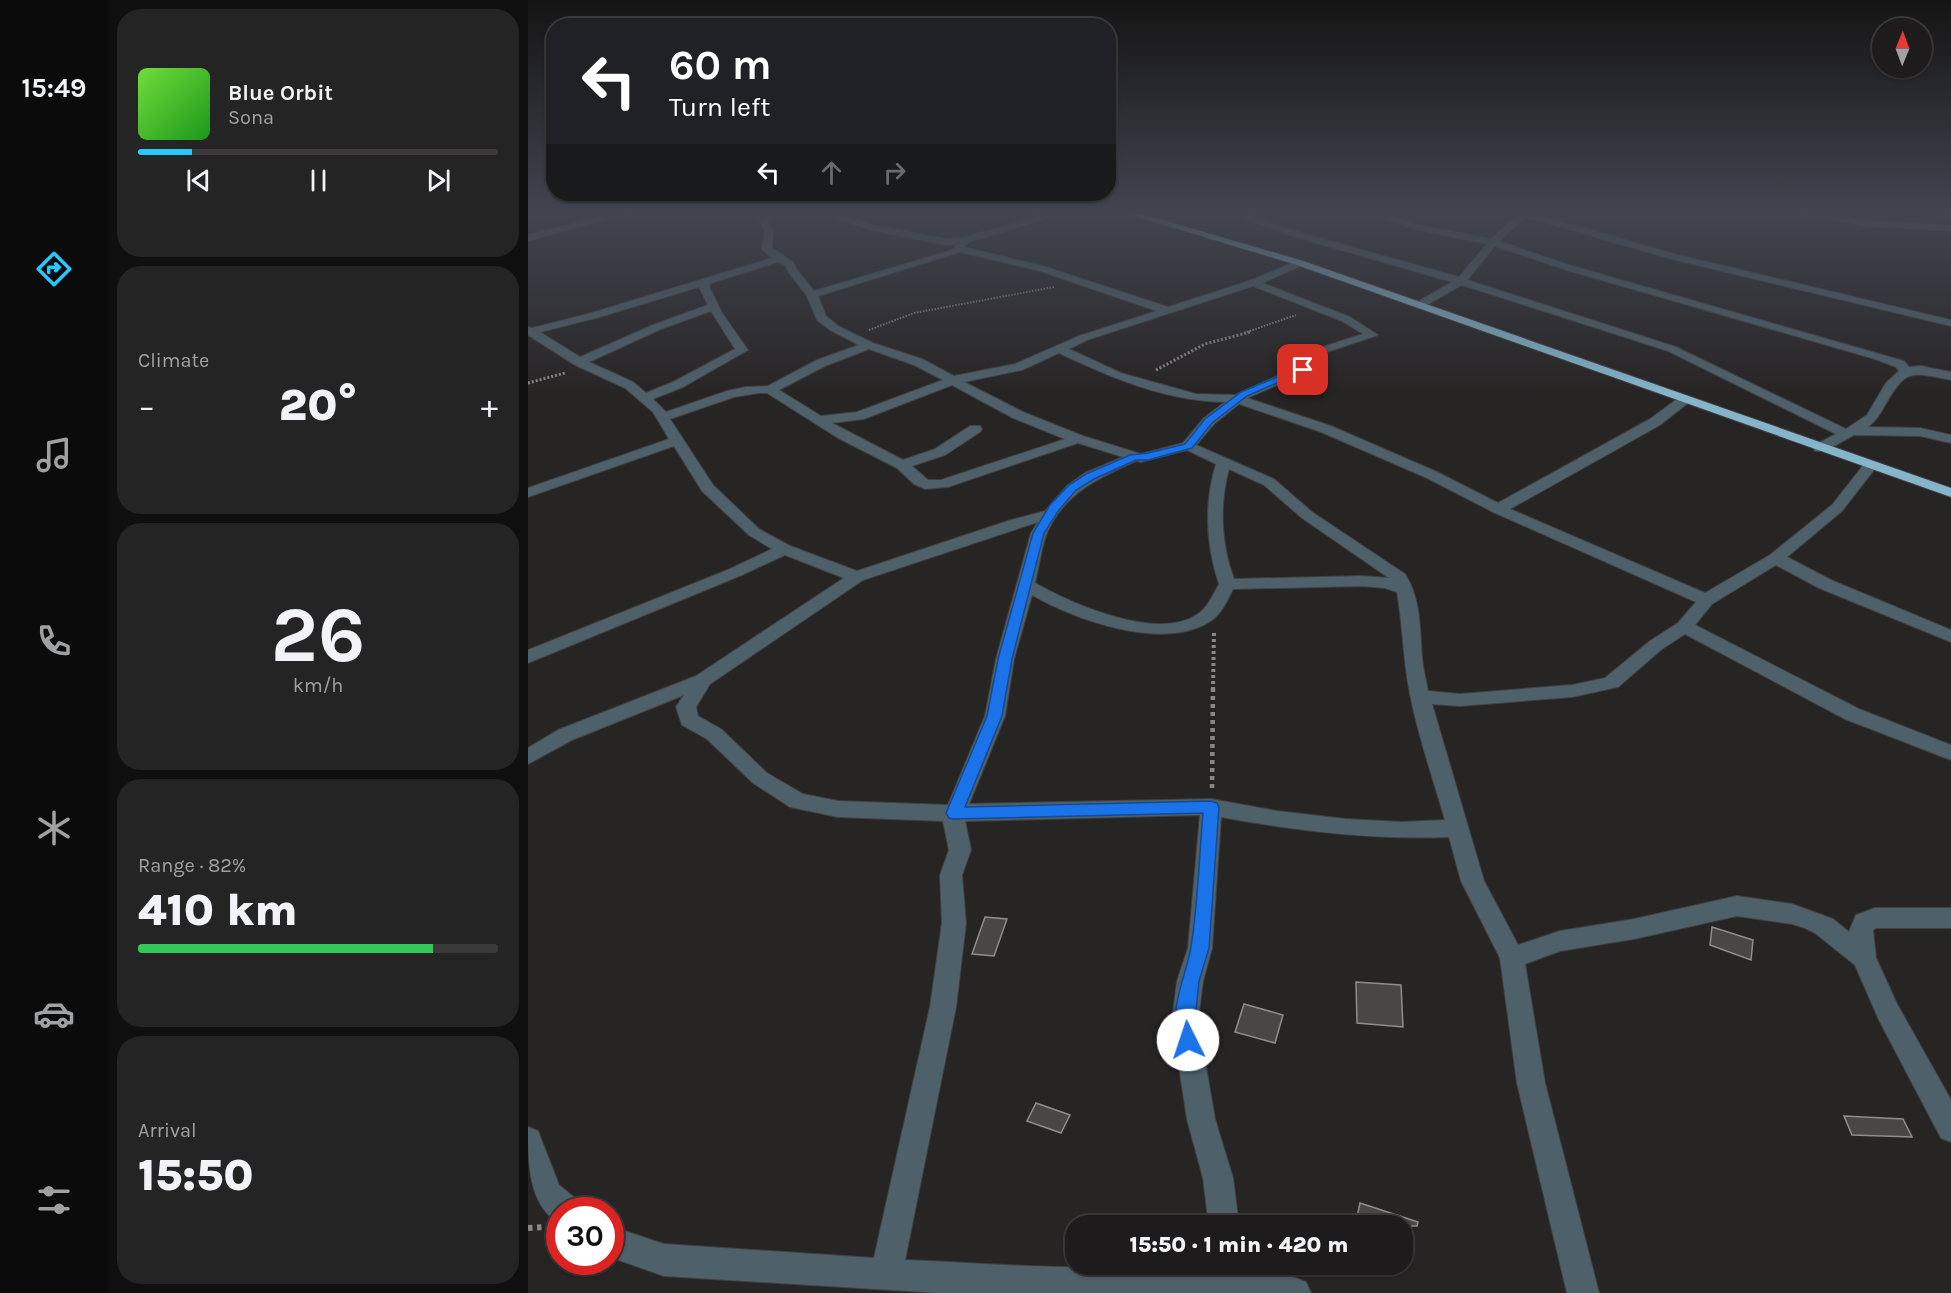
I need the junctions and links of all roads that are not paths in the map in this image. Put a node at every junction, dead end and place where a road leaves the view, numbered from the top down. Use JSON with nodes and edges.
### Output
{"nodes":[{"id":1,"x":732,"y":273,"type":"edge"},
{"id":2,"x":794,"y":273,"type":"edge"},
{"id":3,"x":878,"y":273,"type":"edge"},
{"id":4,"x":1055,"y":273,"type":"edge"},
{"id":5,"x":1276,"y":273,"type":"edge"},
{"id":6,"x":1331,"y":273,"type":"edge"},
{"id":7,"x":1435,"y":273,"type":"edge"},
{"id":8,"x":1467,"y":273,"type":"edge"},
{"id":9,"x":1593,"y":273,"type":"edge"},
{"id":10,"x":1743,"y":273,"type":"edge"},
{"id":11,"x":708,"y":280,"type":"junction"},
{"id":12,"x":1461,"y":281,"type":"junction"},
{"id":13,"x":1253,"y":283,"type":"junction"},
{"id":14,"x":812,"y":295,"type":"junction"},
{"id":15,"x":1421,"y":304,"type":"junction"},
{"id":16,"x":713,"y":307,"type":"junction"},
{"id":17,"x":1169,"y":311,"type":"junction"},
{"id":18,"x":1951,"y":323,"type":"edge"},
{"id":19,"x":529,"y":331,"type":"edge"},
{"id":20,"x":869,"y":345,"type":"junction"},
{"id":21,"x":1060,"y":349,"type":"junction"},
{"id":22,"x":585,"y":364,"type":"junction"},
{"id":23,"x":1906,"y":371,"type":"junction"},
{"id":24,"x":1951,"y":376,"type":"edge"},
{"id":25,"x":954,"y":380,"type":"junction"},
{"id":26,"x":770,"y":390,"type":"junction"},
{"id":27,"x":644,"y":398,"type":"junction"},
{"id":28,"x":1237,"y":399,"type":"junction"},
{"id":29,"x":1683,"y":400,"type":"junction"},
{"id":30,"x":663,"y":417,"type":"junction"},
{"id":31,"x":818,"y":420,"type":"junction"},
{"id":32,"x":975,"y":429,"type":"dead end"},
{"id":33,"x":1847,"y":432,"type":"junction"},
{"id":34,"x":1078,"y":439,"type":"junction"},
{"id":35,"x":1951,"y":439,"type":"edge"},
{"id":36,"x":676,"y":441,"type":"junction"},
{"id":37,"x":1188,"y":446,"type":"junction"},
{"id":38,"x":1820,"y":448,"type":"junction"},
{"id":39,"x":1134,"y":457,"type":"junction"},
{"id":40,"x":1223,"y":464,"type":"junction"},
{"id":41,"x":902,"y":465,"type":"junction"},
{"id":42,"x":1870,"y":466,"type":"junction"},
{"id":43,"x":528,"y":493,"type":"edge"},
{"id":44,"x":1951,"y":494,"type":"edge"},
{"id":45,"x":1498,"y":509,"type":"junction"},
{"id":46,"x":1050,"y":514,"type":"junction"},
{"id":47,"x":784,"y":549,"type":"junction"},
{"id":48,"x":1776,"y":558,"type":"junction"},
{"id":49,"x":857,"y":577,"type":"junction"},
{"id":50,"x":1227,"y":584,"type":"junction"},
{"id":51,"x":1026,"y":585,"type":"junction"},
{"id":52,"x":1406,"y":589,"type":"junction"},
{"id":53,"x":1706,"y":600,"type":"junction"},
{"id":54,"x":1684,"y":627,"type":"junction"},
{"id":55,"x":1951,"y":636,"type":"edge"},
{"id":56,"x":528,"y":657,"type":"edge"},
{"id":57,"x":703,"y":680,"type":"junction"},
{"id":58,"x":1420,"y":697,"type":"junction"},
{"id":59,"x":1951,"y":753,"type":"edge"},
{"id":60,"x":528,"y":757,"type":"edge"},
{"id":61,"x":1211,"y":807,"type":"junction"},
{"id":62,"x":954,"y":813,"type":"junction"},
{"id":63,"x":1458,"y":828,"type":"junction"},
{"id":64,"x":1951,"y":918,"type":"edge"},
{"id":65,"x":1512,"y":958,"type":"junction"},
{"id":66,"x":1864,"y":958,"type":"junction"},
{"id":67,"x":1951,"y":1128,"type":"edge"},
{"id":68,"x":528,"y":1141,"type":"edge"},
{"id":69,"x":550,"y":1197,"type":"edge"},
{"id":70,"x":1223,"y":1215,"type":"edge"},
{"id":71,"x":624,"y":1246,"type":"edge"},
{"id":72,"x":886,"y":1275,"type":"junction"},
{"id":73,"x":1221,"y":1279,"type":"edge"},
{"id":74,"x":1295,"y":1293,"type":"edge"},
{"id":75,"x":1583,"y":1293,"type":"edge"}],
"edges":[{"from":1,"to":11,"type":"street"},
{"from":2,"to":14,"type":"street"},
{"from":3,"to":14,"type":"street"},
{"from":4,"to":17,"type":"street"},
{"from":5,"to":13,"type":"street"},
{"from":6,"to":15,"type":"highway"},
{"from":7,"to":12,"type":"street"},
{"from":8,"to":12,"type":"street"},
{"from":9,"to":23,"type":"street"},
{"from":10,"to":18,"type":"street"},
{"from":11,"to":16,"type":"street"},
{"from":11,"to":19,"type":"street"},
{"from":12,"to":15,"type":"street"},
{"from":12,"to":33,"type":"street"},
{"from":13,"to":17,"type":"street"},
{"from":13,"to":28,"type":"street"},
{"from":14,"to":20,"type":"street"},
{"from":15,"to":29,"type":"highway"},
{"from":16,"to":22,"type":"street"},
{"from":16,"to":27,"type":"street"},
{"from":17,"to":21,"type":"street"},
{"from":19,"to":22,"type":"street"},
{"from":20,"to":25,"type":"street"},
{"from":20,"to":26,"type":"street"},
{"from":21,"to":25,"type":"street"},
{"from":21,"to":28,"type":"street"},
{"from":22,"to":27,"type":"street"},
{"from":23,"to":24,"type":"street"},
{"from":23,"to":33,"type":"street"},
{"from":25,"to":31,"type":"street"},
{"from":25,"to":34,"type":"street"},
{"from":26,"to":30,"type":"street"},
{"from":26,"to":31,"type":"street"},
{"from":27,"to":30,"type":"street"},
{"from":28,"to":37,"type":"street"},
{"from":28,"to":45,"type":"street"},
{"from":29,"to":38,"type":"highway"},
{"from":29,"to":45,"type":"street"},
{"from":30,"to":36,"type":"street"},
{"from":31,"to":41,"type":"street"},
{"from":32,"to":41,"type":"street"},
{"from":33,"to":35,"type":"street"},
{"from":33,"to":38,"type":"street"},
{"from":34,"to":39,"type":"street"},
{"from":34,"to":41,"type":"street"},
{"from":36,"to":43,"type":"street"},
{"from":36,"to":47,"type":"street"},
{"from":37,"to":39,"type":"street"},
{"from":37,"to":40,"type":"street"},
{"from":38,"to":42,"type":"highway"},
{"from":39,"to":46,"type":"street"},
{"from":40,"to":50,"type":"street"},
{"from":40,"to":52,"type":"street"},
{"from":42,"to":44,"type":"highway"},
{"from":42,"to":48,"type":"street"},
{"from":45,"to":53,"type":"street"},
{"from":46,"to":49,"type":"street"},
{"from":46,"to":51,"type":"street"},
{"from":47,"to":49,"type":"street"},
{"from":47,"to":56,"type":"street"},
{"from":48,"to":53,"type":"street"},
{"from":48,"to":55,"type":"street"},
{"from":49,"to":57,"type":"street"},
{"from":50,"to":51,"type":"street"},
{"from":50,"to":52,"type":"street"},
{"from":51,"to":62,"type":"street"},
{"from":52,"to":58,"type":"street"},
{"from":53,"to":54,"type":"street"},
{"from":54,"to":58,"type":"street"},
{"from":54,"to":59,"type":"street"},
{"from":57,"to":60,"type":"street"},
{"from":57,"to":62,"type":"street"},
{"from":58,"to":63,"type":"street"},
{"from":61,"to":62,"type":"street"},
{"from":61,"to":63,"type":"street"},
{"from":61,"to":70,"type":"street"},
{"from":62,"to":72,"type":"street"},
{"from":63,"to":65,"type":"street"},
{"from":64,"to":66,"type":"street"},
{"from":65,"to":66,"type":"street"},
{"from":65,"to":75,"type":"street"},
{"from":66,"to":67,"type":"street"},
{"from":68,"to":69,"type":"street"},
{"from":71,"to":72,"type":"street"},
{"from":72,"to":73,"type":"street"},
{"from":73,"to":74,"type":"street"}]}
